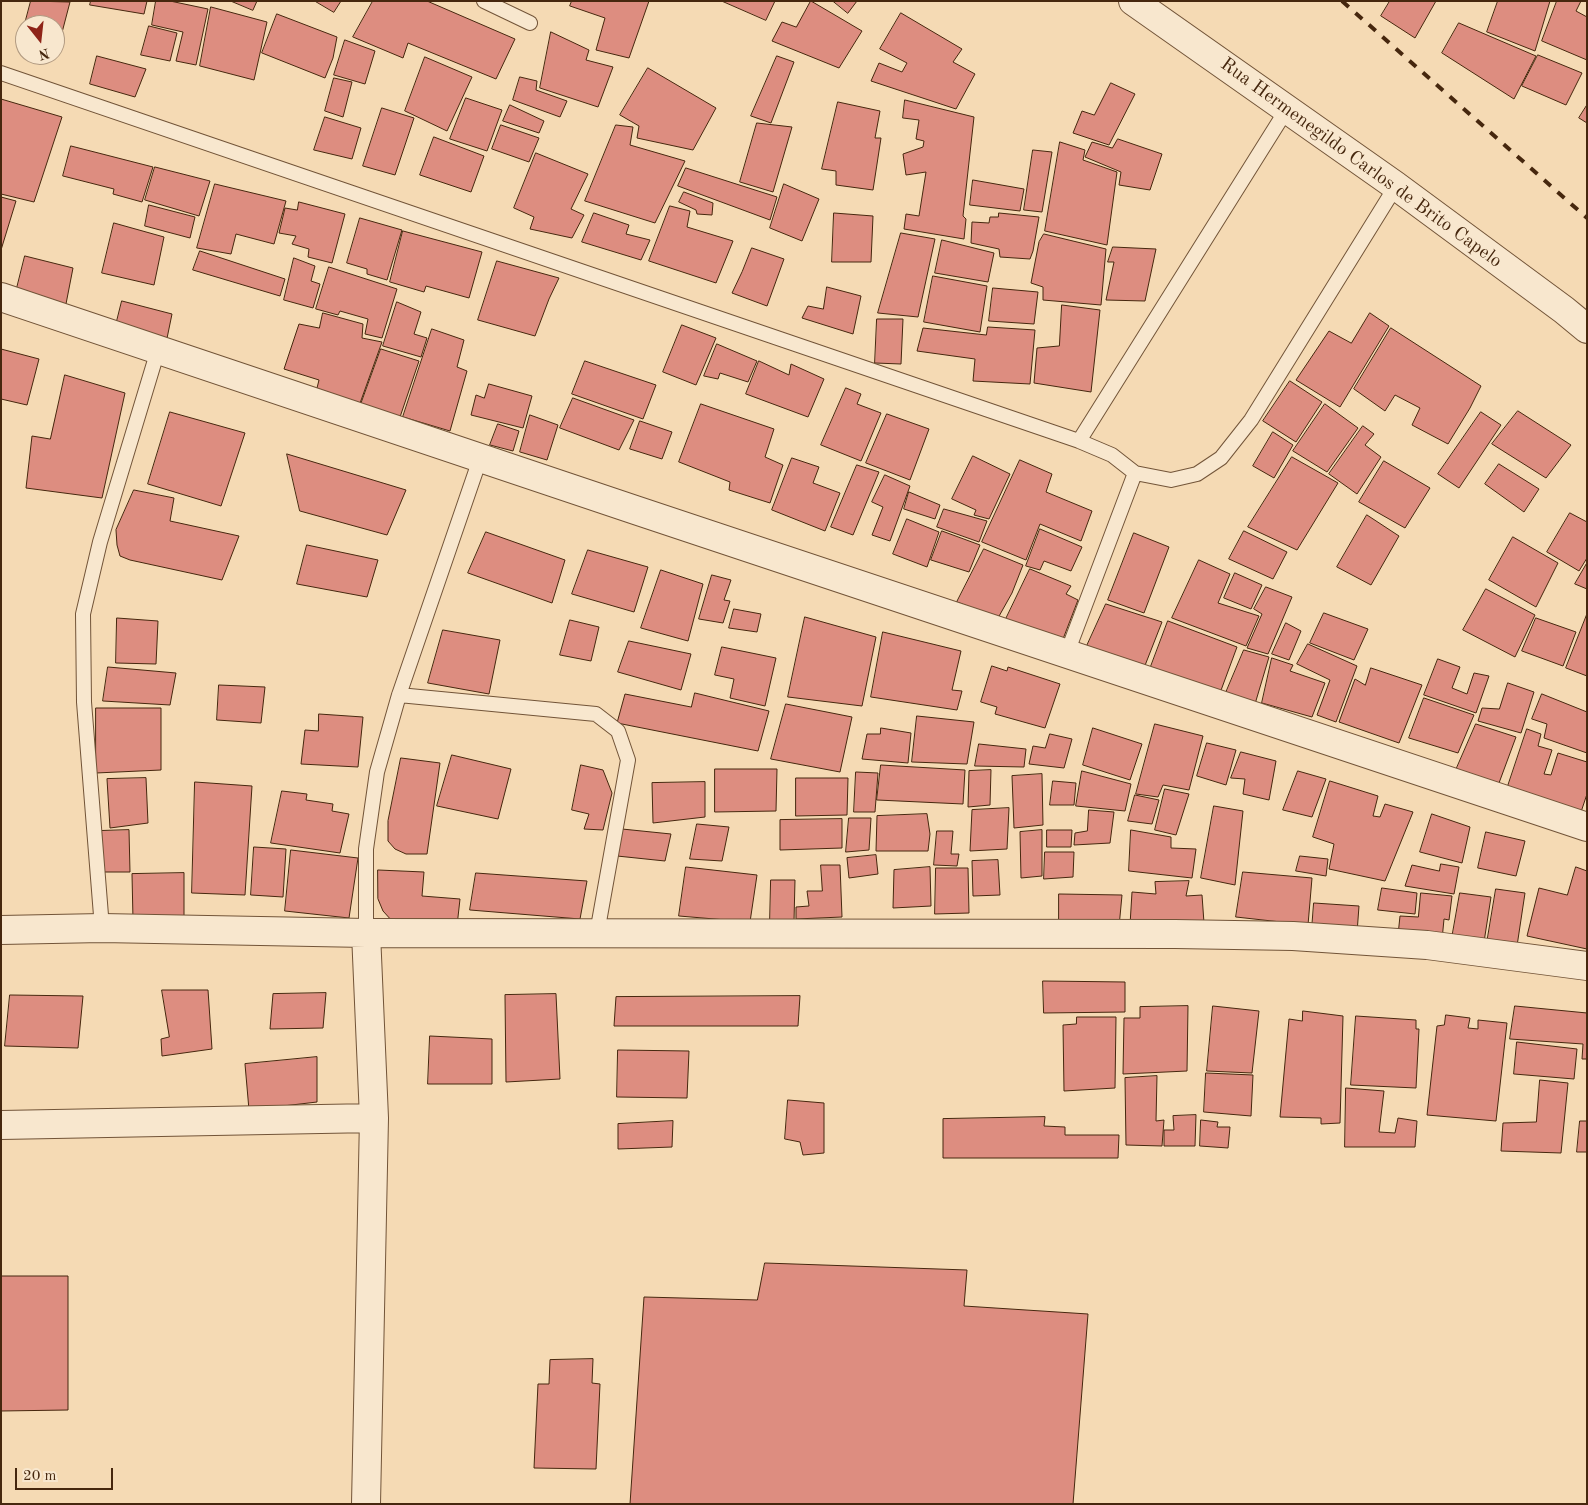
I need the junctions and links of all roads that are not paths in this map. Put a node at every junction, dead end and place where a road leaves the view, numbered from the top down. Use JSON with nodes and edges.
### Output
{"nodes":[{"id":1,"x":484,"y":1,"type":"edge"},
{"id":2,"x":1133,"y":1,"type":"edge"},
{"id":3,"x":530,"y":23,"type":"dead end"},
{"id":4,"x":1,"y":74,"type":"edge"},
{"id":5,"x":1287,"y":109,"type":"junction"},
{"id":6,"x":1396,"y":186,"type":"junction"},
{"id":7,"x":1,"y":297,"type":"edge"},
{"id":8,"x":1587,"y":329,"type":"edge"},
{"id":9,"x":158,"y":350,"type":"junction"},
{"id":10,"x":1079,"y":441,"type":"junction"},
{"id":11,"x":480,"y":459,"type":"junction"},
{"id":12,"x":1135,"y":472,"type":"junction"},
{"id":13,"x":1067,"y":653,"type":"junction"},
{"id":14,"x":399,"y":695,"type":"junction"},
{"id":15,"x":1587,"y":827,"type":"edge"},
{"id":16,"x":102,"y":928,"type":"junction"},
{"id":17,"x":1,"y":930,"type":"edge"},
{"id":18,"x":366,"y":933,"type":"junction"},
{"id":19,"x":597,"y":933,"type":"junction"},
{"id":20,"x":1587,"y":966,"type":"edge"},
{"id":21,"x":374,"y":1118,"type":"junction"},
{"id":22,"x":1,"y":1125,"type":"edge"},
{"id":23,"x":366,"y":1504,"type":"edge"}],
"edges":[{"from":1,"to":3,"type":"lane"},
{"from":2,"to":5,"type":"street","name":"Rua Hermenegildo Carlos de Brito Capelo"},
{"from":4,"to":10,"type":"lane"},
{"from":5,"to":6,"type":"street","name":"Rua Hermenegildo Carlos de Brito Capelo"},
{"from":5,"to":10,"type":"lane"},
{"from":6,"to":8,"type":"street","name":"Rua Hermenegildo Carlos de Brito Capelo"},
{"from":6,"to":12,"type":"lane"},
{"from":7,"to":9,"type":"street"},
{"from":9,"to":11,"type":"street"},
{"from":9,"to":16,"type":"lane"},
{"from":10,"to":12,"type":"lane"},
{"from":11,"to":13,"type":"street"},
{"from":11,"to":14,"type":"lane"},
{"from":12,"to":13,"type":"lane"},
{"from":13,"to":15,"type":"street"},
{"from":14,"to":18,"type":"lane"},
{"from":14,"to":19,"type":"lane"},
{"from":16,"to":17,"type":"street"},
{"from":16,"to":18,"type":"street"},
{"from":18,"to":19,"type":"street"},
{"from":18,"to":21,"type":"street"},
{"from":19,"to":20,"type":"street"},
{"from":21,"to":22,"type":"street"},
{"from":21,"to":23,"type":"street"}]}
